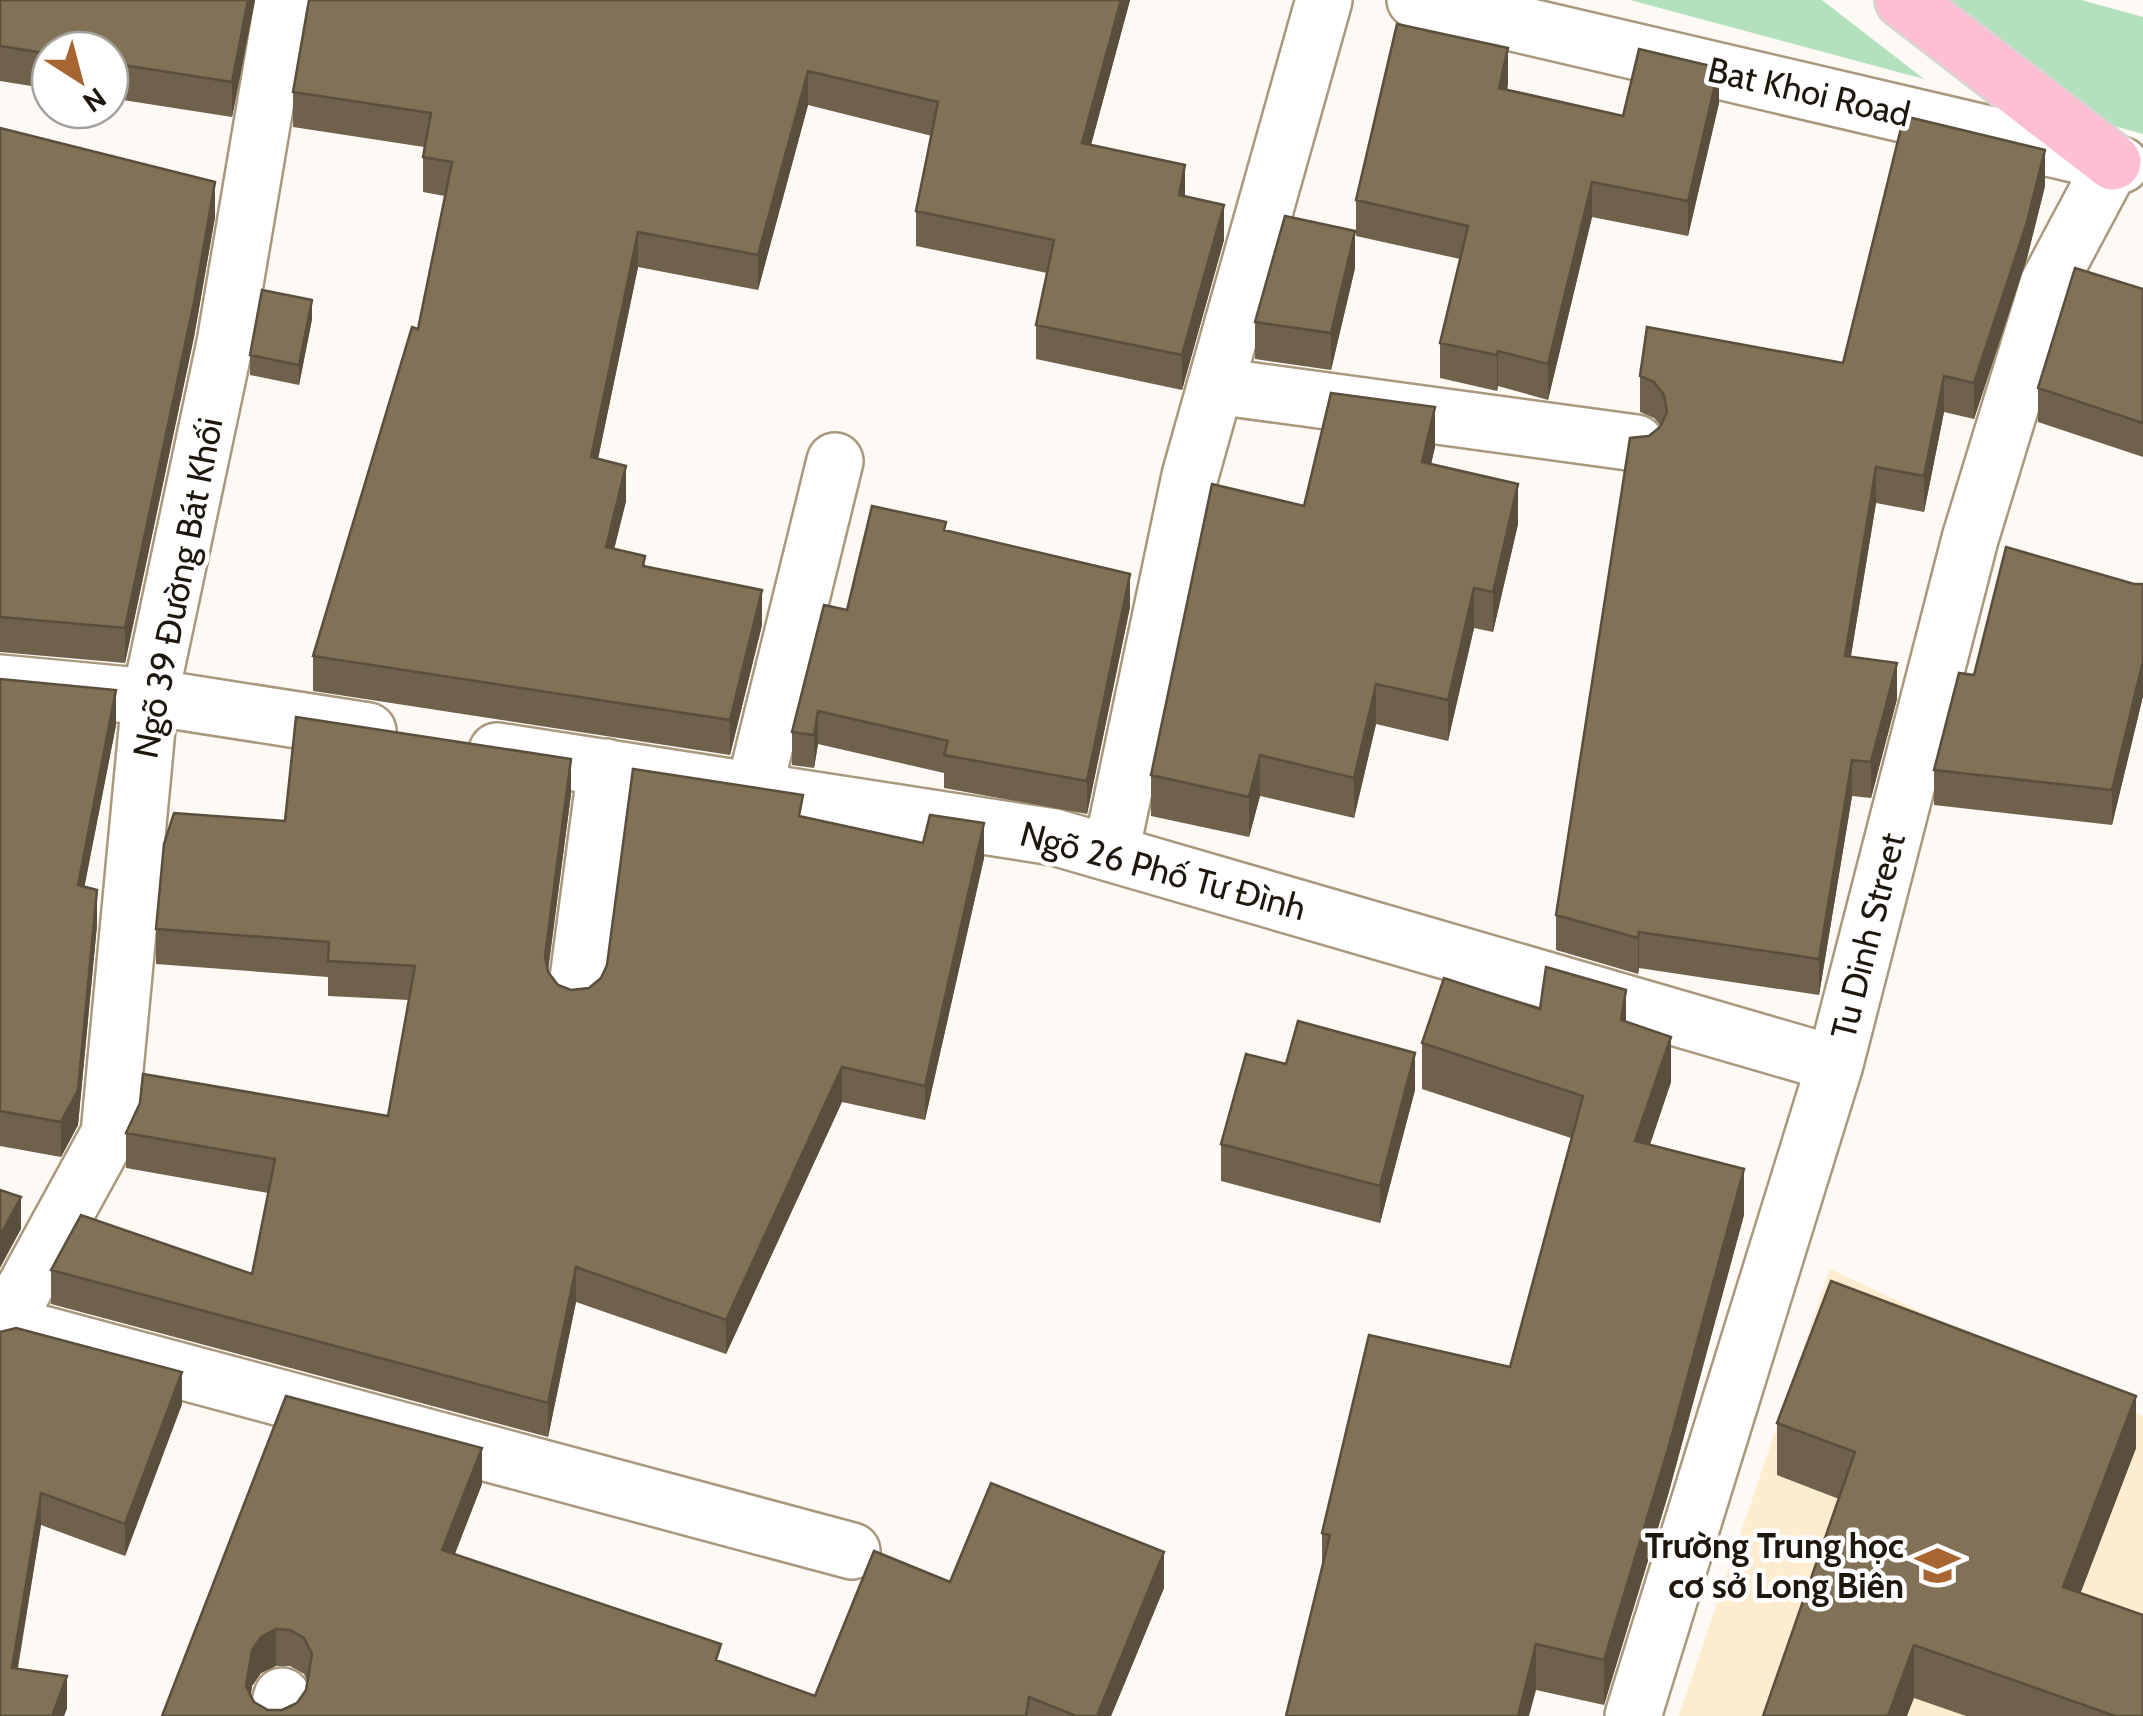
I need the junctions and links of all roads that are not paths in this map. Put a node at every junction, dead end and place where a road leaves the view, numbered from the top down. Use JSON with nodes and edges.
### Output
{"nodes":[{"id":1,"x":283,"y":0,"type":"edge"},
{"id":2,"x":1324,"y":0,"type":"edge"},
{"id":3,"x":1415,"y":0,"type":"edge"},
{"id":4,"x":1903,"y":0,"type":"edge"},
{"id":5,"x":2128,"y":168,"type":"edge"},
{"id":6,"x":1216,"y":386,"type":"junction"},
{"id":7,"x":1636,"y":444,"type":"edge"},
{"id":8,"x":835,"y":462,"type":"dead end"},
{"id":9,"x":1970,"y":538,"type":"junction"},
{"id":10,"x":2022,"y":554,"type":"edge"},
{"id":11,"x":0,"y":683,"type":"edge"},
{"id":12,"x":150,"y":697,"type":"junction"},
{"id":13,"x":606,"y":768,"type":"junction"},
{"id":14,"x":754,"y":790,"type":"junction"},
{"id":15,"x":1111,"y":852,"type":"junction"},
{"id":16,"x":576,"y":994,"type":"edge"},
{"id":17,"x":1835,"y":1064,"type":"junction"},
{"id":18,"x":3,"y":1328,"type":"edge"},
{"id":19,"x":852,"y":1551,"type":"dead end"},
{"id":20,"x":1633,"y":1716,"type":"edge"}],
"edges":[{"from":1,"to":12,"type":"street","name":"Ngõ 39 Đường Bát Khối"},
{"from":2,"to":6,"type":"street"},
{"from":3,"to":5,"type":"street","name":"Bat Khoi Road"},
{"from":4,"to":5,"type":"main road"},
{"from":5,"to":9,"type":"street","name":"Tu Dinh Street"},
{"from":6,"to":7,"type":"street"},
{"from":6,"to":15,"type":"street"},
{"from":8,"to":14,"type":"street"},
{"from":9,"to":10,"type":"street"},
{"from":9,"to":17,"type":"street","name":"Tu Dinh Street"},
{"from":11,"to":12,"type":"street","name":"Ngõ 26 Phố Tư Đình"},
{"from":12,"to":13,"type":"street","name":"Ngõ 26 Phố Tư Đình"},
{"from":12,"to":18,"type":"street","name":"Ngõ 39 Đường Bát Khối"},
{"from":13,"to":14,"type":"street","name":"Ngõ 26 Phố Tư Đình"},
{"from":13,"to":16,"type":"street"},
{"from":14,"to":15,"type":"street","name":"Ngõ 26 Phố Tư Đình"},
{"from":15,"to":17,"type":"street","name":"Ngõ 26 Phố Tư Đình"},
{"from":17,"to":20,"type":"street","name":"Tu Dinh Street"},
{"from":18,"to":19,"type":"street"}]}
